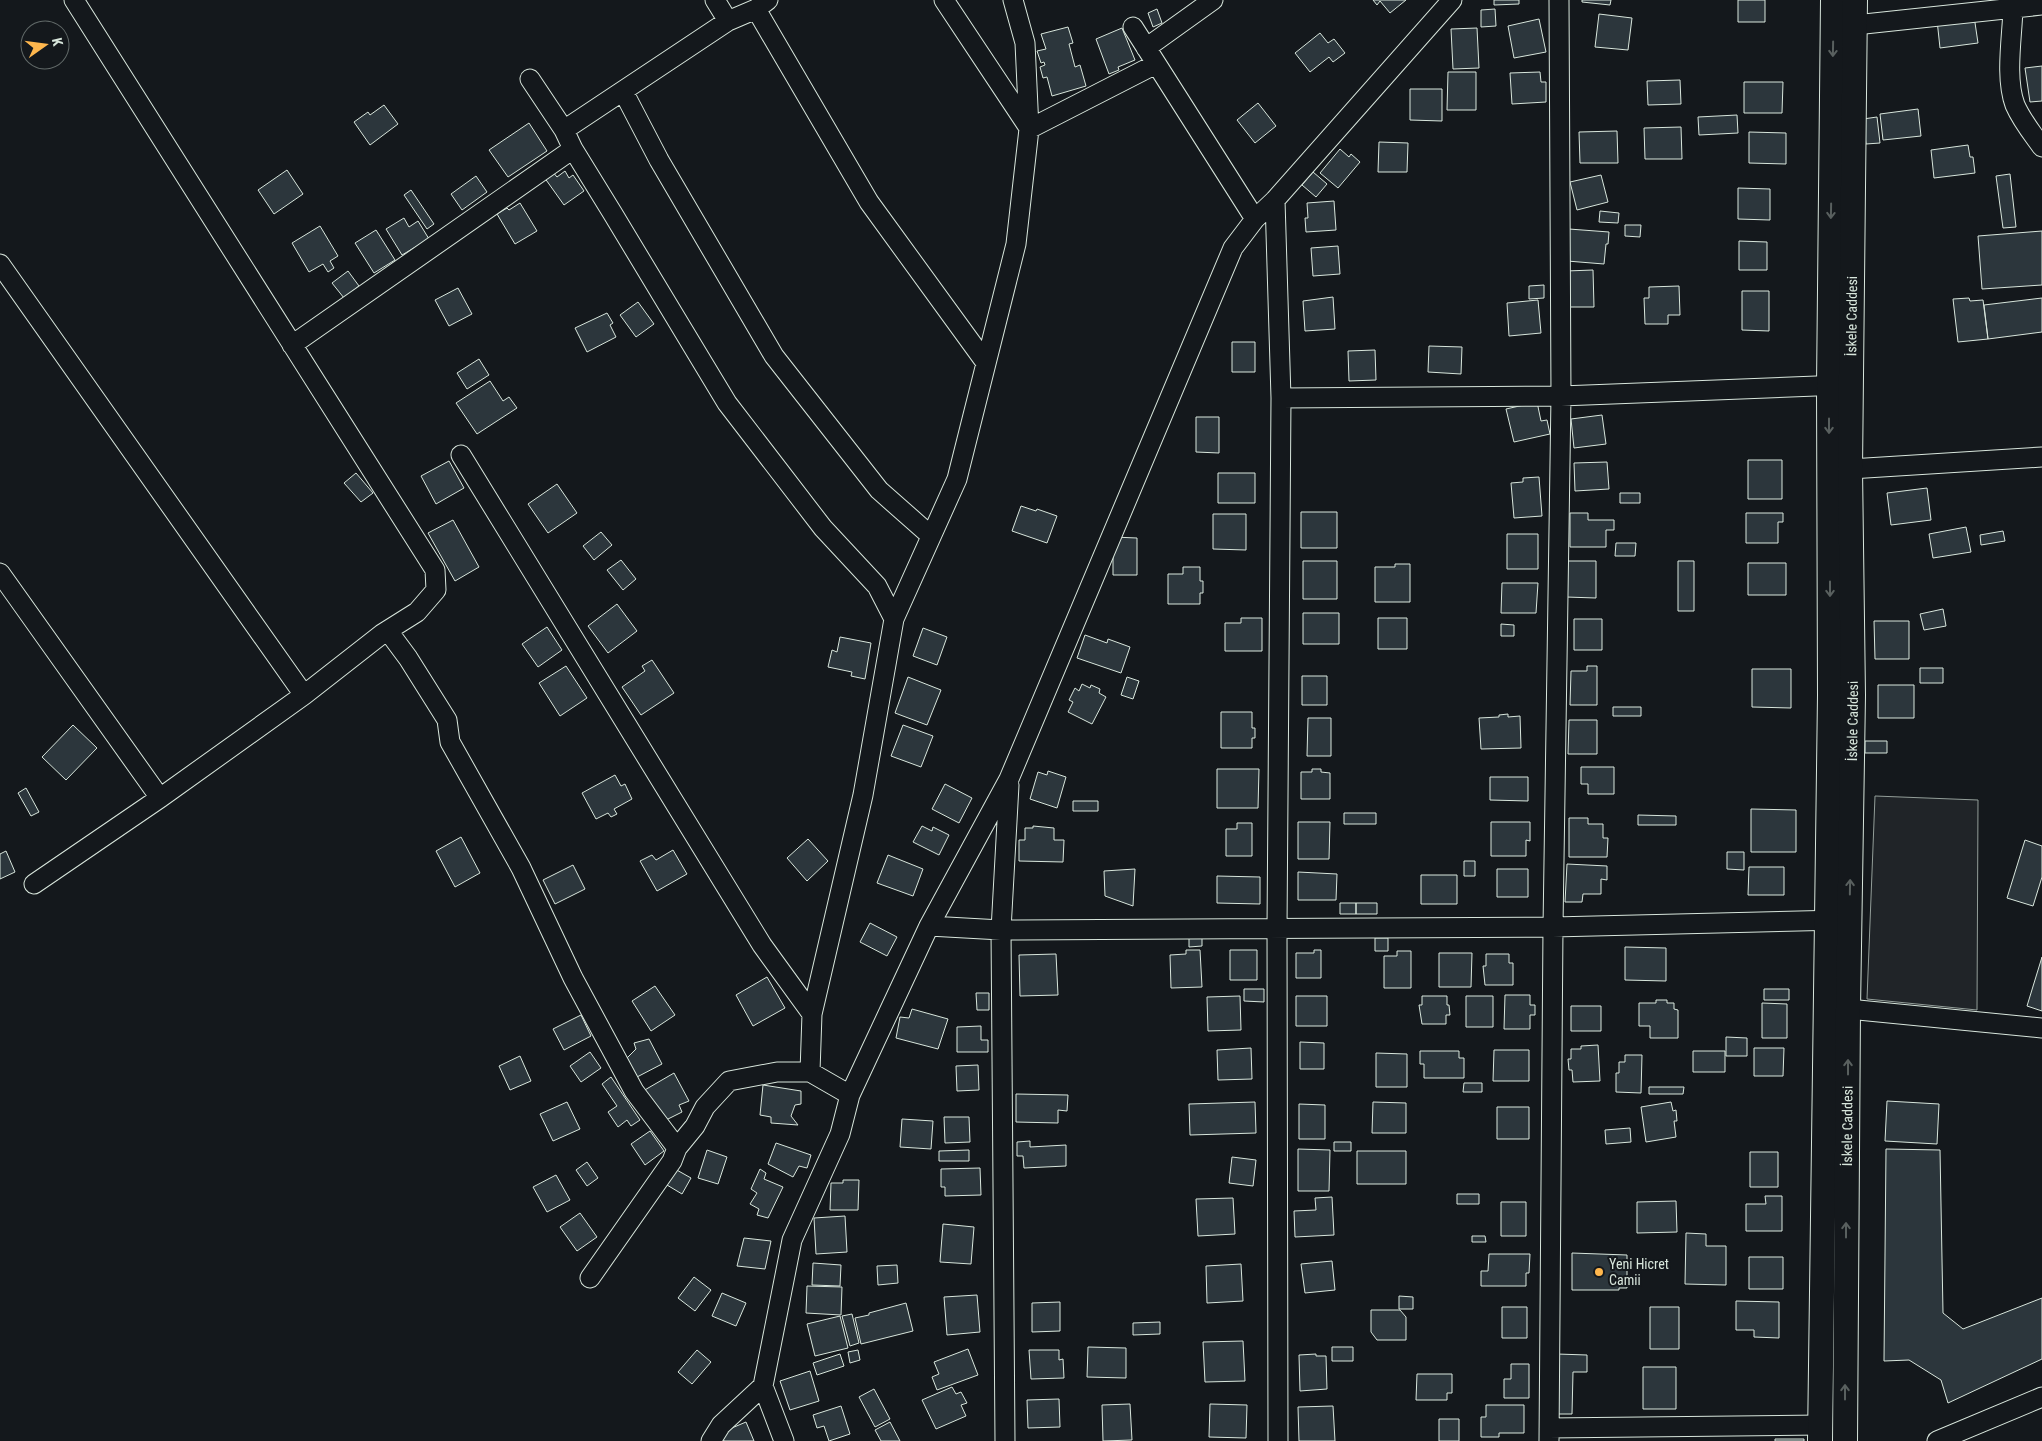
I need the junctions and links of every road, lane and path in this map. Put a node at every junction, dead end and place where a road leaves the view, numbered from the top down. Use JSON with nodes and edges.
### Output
{"nodes":[{"id":1,"x":74,"y":0,"type":"edge"},
{"id":2,"x":715,"y":0,"type":"edge"},
{"id":3,"x":944,"y":0,"type":"edge"},
{"id":4,"x":1014,"y":0,"type":"edge"},
{"id":5,"x":1213,"y":0,"type":"edge"},
{"id":6,"x":1452,"y":0,"type":"edge"},
{"id":7,"x":1559,"y":0,"type":"edge"},
{"id":8,"x":1833,"y":0,"type":"edge"},
{"id":9,"x":1855,"y":0,"type":"edge"},
{"id":10,"x":762,"y":5,"type":"edge"},
{"id":11,"x":2042,"y":5,"type":"edge"},
{"id":12,"x":2013,"y":9,"type":"junction"},
{"id":13,"x":728,"y":21,"type":"junction"},
{"id":14,"x":1855,"y":25,"type":"junction"},
{"id":15,"x":1134,"y":27,"type":"dead end"},
{"id":16,"x":1151,"y":56,"type":"junction"},
{"id":17,"x":530,"y":79,"type":"dead end"},
{"id":18,"x":623,"y":91,"type":"junction"},
{"id":19,"x":1029,"y":129,"type":"junction"},
{"id":20,"x":564,"y":130,"type":"junction"},
{"id":21,"x":2042,"y":147,"type":"edge"},
{"id":22,"x":573,"y":150,"type":"junction"},
{"id":23,"x":1275,"y":200,"type":"junction"},
{"id":24,"x":1255,"y":219,"type":"junction"},
{"id":25,"x":0,"y":264,"type":"edge"},
{"id":26,"x":292,"y":345,"type":"junction"},
{"id":27,"x":986,"y":363,"type":"junction"},
{"id":28,"x":1840,"y":385,"type":"junction"},
{"id":29,"x":1561,"y":396,"type":"junction"},
{"id":30,"x":1281,"y":398,"type":"junction"},
{"id":31,"x":461,"y":455,"type":"dead end"},
{"id":32,"x":2042,"y":457,"type":"edge"},
{"id":33,"x":1850,"y":469,"type":"junction"},
{"id":34,"x":931,"y":536,"type":"junction"},
{"id":35,"x":0,"y":573,"type":"edge"},
{"id":36,"x":894,"y":618,"type":"junction"},
{"id":37,"x":388,"y":631,"type":"junction"},
{"id":38,"x":304,"y":695,"type":"junction"},
{"id":39,"x":1009,"y":778,"type":"junction"},
{"id":40,"x":160,"y":798,"type":"junction"},
{"id":41,"x":34,"y":884,"type":"dead end"},
{"id":42,"x":1838,"y":920,"type":"junction"},
{"id":43,"x":930,"y":926,"type":"junction"},
{"id":44,"x":1553,"y":927,"type":"junction"},
{"id":45,"x":1278,"y":929,"type":"junction"},
{"id":46,"x":1001,"y":930,"type":"junction"},
{"id":47,"x":1848,"y":1009,"type":"junction"},
{"id":48,"x":812,"y":1014,"type":"junction"},
{"id":49,"x":2042,"y":1028,"type":"edge"},
{"id":50,"x":810,"y":1072,"type":"junction"},
{"id":51,"x":850,"y":1095,"type":"junction"},
{"id":52,"x":677,"y":1148,"type":"junction"},
{"id":53,"x":590,"y":1278,"type":"dead end"},
{"id":54,"x":763,"y":1386,"type":"junction"},
{"id":55,"x":2042,"y":1397,"type":"edge"},
{"id":56,"x":1820,"y":1433,"type":"edge"},
{"id":57,"x":1549,"y":1434,"type":"edge"},
{"id":58,"x":711,"y":1441,"type":"edge"},
{"id":59,"x":784,"y":1441,"type":"edge"},
{"id":60,"x":1005,"y":1441,"type":"edge"},
{"id":61,"x":1278,"y":1441,"type":"edge"},
{"id":62,"x":1845,"y":1441,"type":"edge"},
{"id":63,"x":1937,"y":1441,"type":"edge"}],
"edges":[{"from":1,"to":26,"type":"street"},
{"from":2,"to":13,"type":"street"},
{"from":3,"to":19,"type":"street"},
{"from":4,"to":19,"type":"street"},
{"from":5,"to":16,"type":"street"},
{"from":6,"to":23,"type":"street"},
{"from":7,"to":29,"type":"street"},
{"from":8,"to":28,"type":"main road","one_way":true},
{"from":9,"to":14,"type":"main road","name":"İskele Caddesi"},
{"from":10,"to":13,"type":"street"},
{"from":10,"to":27,"type":"street"},
{"from":11,"to":12,"type":"street"},
{"from":12,"to":14,"type":"street"},
{"from":12,"to":21,"type":"street"},
{"from":13,"to":18,"type":"street"},
{"from":14,"to":28,"type":"main road","name":"İskele Caddesi"},
{"from":15,"to":16,"type":"street"},
{"from":16,"to":19,"type":"street"},
{"from":16,"to":24,"type":"street"},
{"from":17,"to":20,"type":"street"},
{"from":18,"to":20,"type":"street"},
{"from":18,"to":34,"type":"street"},
{"from":19,"to":27,"type":"street"},
{"from":20,"to":22,"type":"street"},
{"from":22,"to":26,"type":"street"},
{"from":22,"to":36,"type":"street"},
{"from":23,"to":24,"type":"street"},
{"from":23,"to":30,"type":"street"},
{"from":24,"to":39,"type":"street"},
{"from":25,"to":38,"type":"street"},
{"from":26,"to":37,"type":"street"},
{"from":27,"to":34,"type":"street"},
{"from":28,"to":29,"type":"street"},
{"from":28,"to":33,"type":"main road","name":"İskele Caddesi"},
{"from":28,"to":42,"type":"main road","one_way":true},
{"from":29,"to":30,"type":"street"},
{"from":29,"to":44,"type":"street"},
{"from":30,"to":45,"type":"street"},
{"from":31,"to":48,"type":"street"},
{"from":32,"to":33,"type":"street"},
{"from":42,"to":33,"type":"main road","name":"İskele Caddesi","one_way":true},
{"from":34,"to":36,"type":"street"},
{"from":35,"to":40,"type":"street"},
{"from":36,"to":48,"type":"street"},
{"from":37,"to":38,"type":"street"},
{"from":37,"to":52,"type":"street"},
{"from":38,"to":40,"type":"street"},
{"from":39,"to":43,"type":"street"},
{"from":39,"to":46,"type":"street"},
{"from":40,"to":41,"type":"street"},
{"from":42,"to":44,"type":"street"},
{"from":42,"to":47,"type":"main road","name":"İskele Caddesi"},
{"from":42,"to":56,"type":"main road"},
{"from":43,"to":46,"type":"street"},
{"from":43,"to":51,"type":"street"},
{"from":44,"to":45,"type":"street"},
{"from":44,"to":57,"type":"street"},
{"from":45,"to":46,"type":"street"},
{"from":45,"to":61,"type":"street"},
{"from":46,"to":60,"type":"street"},
{"from":47,"to":49,"type":"street"},
{"from":62,"to":47,"type":"main road","name":"İskele Caddesi","one_way":true},
{"from":48,"to":50,"type":"street"},
{"from":50,"to":51,"type":"street"},
{"from":50,"to":52,"type":"street"},
{"from":51,"to":54,"type":"street"},
{"from":52,"to":53,"type":"street"},
{"from":54,"to":58,"type":"street"},
{"from":54,"to":59,"type":"street"},
{"from":55,"to":63,"type":"street"},
{"from":56,"to":57,"type":"street"}]}
